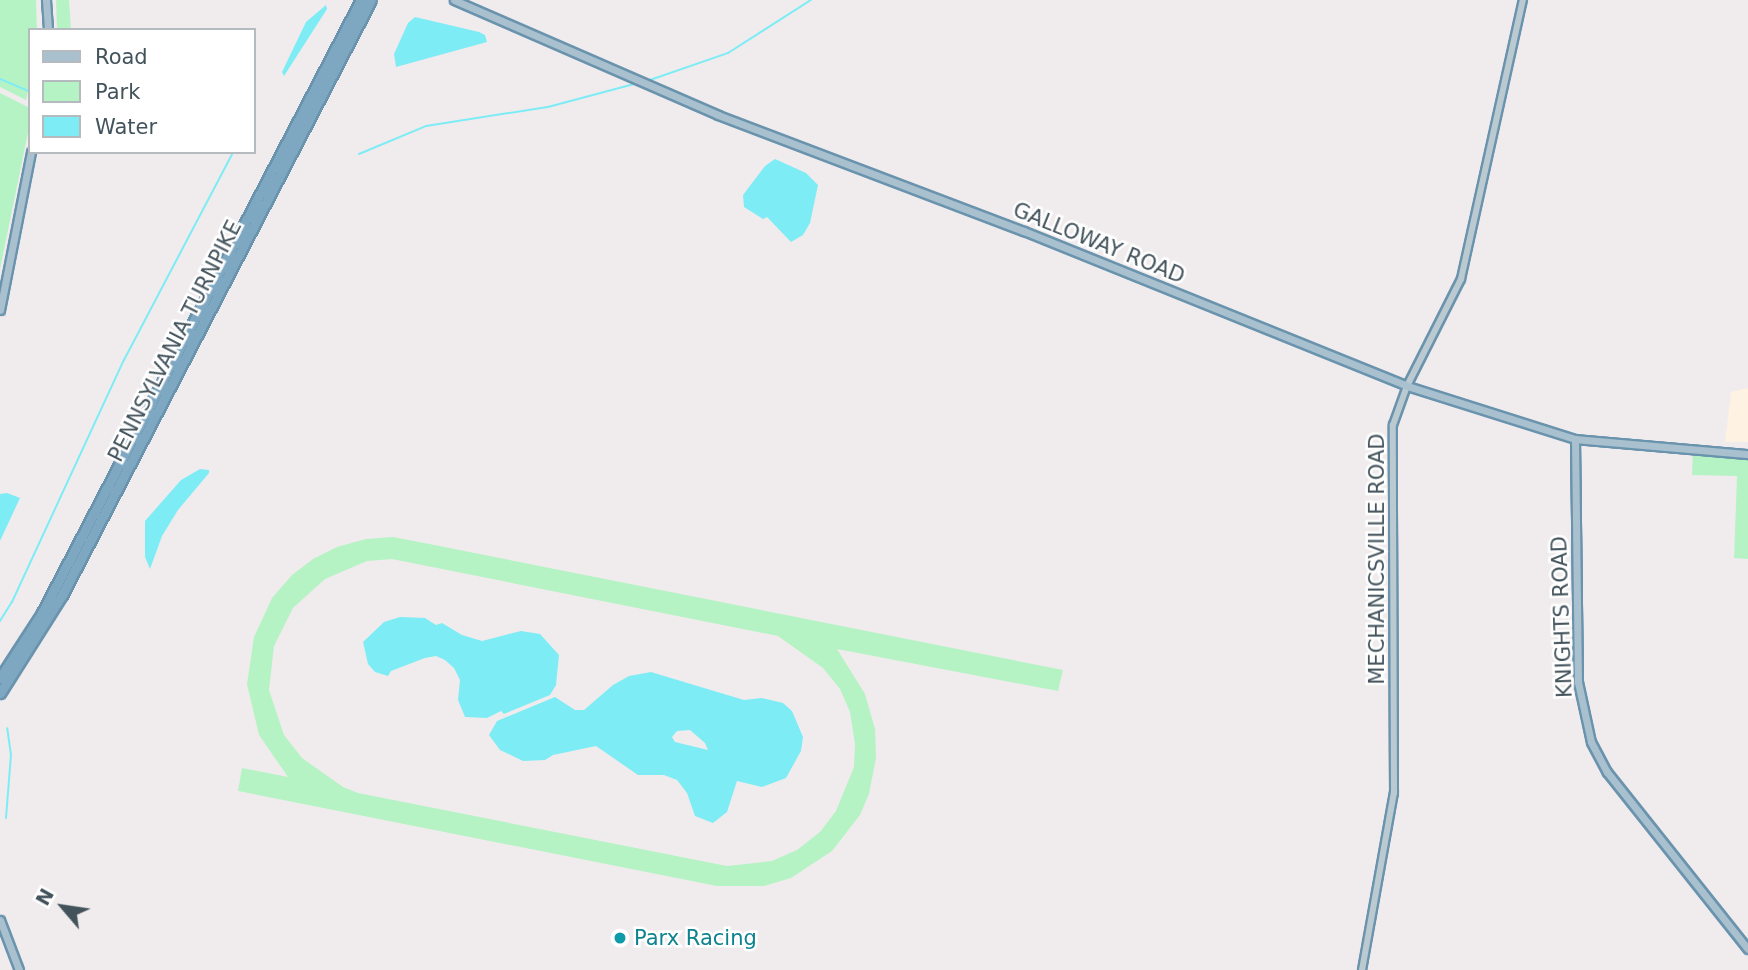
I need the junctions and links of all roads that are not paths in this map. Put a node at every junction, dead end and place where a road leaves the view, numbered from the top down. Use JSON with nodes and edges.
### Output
{"nodes":[{"id":1,"x":46,"y":0,"type":"edge"},
{"id":2,"x":361,"y":0,"type":"edge"},
{"id":3,"x":372,"y":0,"type":"edge"},
{"id":4,"x":454,"y":0,"type":"edge"},
{"id":5,"x":1523,"y":0,"type":"edge"},
{"id":6,"x":48,"y":28,"type":"edge"},
{"id":7,"x":31,"y":154,"type":"edge"},
{"id":8,"x":0,"y":310,"type":"edge"},
{"id":9,"x":1407,"y":386,"type":"junction"},
{"id":10,"x":1575,"y":439,"type":"junction"},
{"id":11,"x":1748,"y":454,"type":"edge"},
{"id":12,"x":0,"y":678,"type":"edge"},
{"id":13,"x":0,"y":693,"type":"edge"},
{"id":14,"x":0,"y":920,"type":"edge"},
{"id":15,"x":1748,"y":949,"type":"edge"},
{"id":16,"x":19,"y":970,"type":"edge"},
{"id":17,"x":1362,"y":970,"type":"edge"}],
"edges":[{"from":1,"to":6,"type":"main road"},
{"from":2,"to":12,"type":"highway","name":"PENNSYLVANIA TURNPIKE"},
{"from":3,"to":13,"type":"highway","name":"PENNSYLVANIA TURNPIKE"},
{"from":4,"to":9,"type":"main road","name":"GALLOWAY ROAD"},
{"from":5,"to":9,"type":"street","name":"MECHANICSVILLE ROAD"},
{"from":7,"to":8,"type":"main road"},
{"from":9,"to":10,"type":"main road","name":"GALLOWAY ROAD"},
{"from":9,"to":17,"type":"street","name":"MECHANICSVILLE ROAD"},
{"from":10,"to":11,"type":"main road","name":"GALLOWAY ROAD"},
{"from":10,"to":15,"type":"main road","name":"KNIGHTS ROAD"},
{"from":14,"to":16,"type":"main road"}]}
